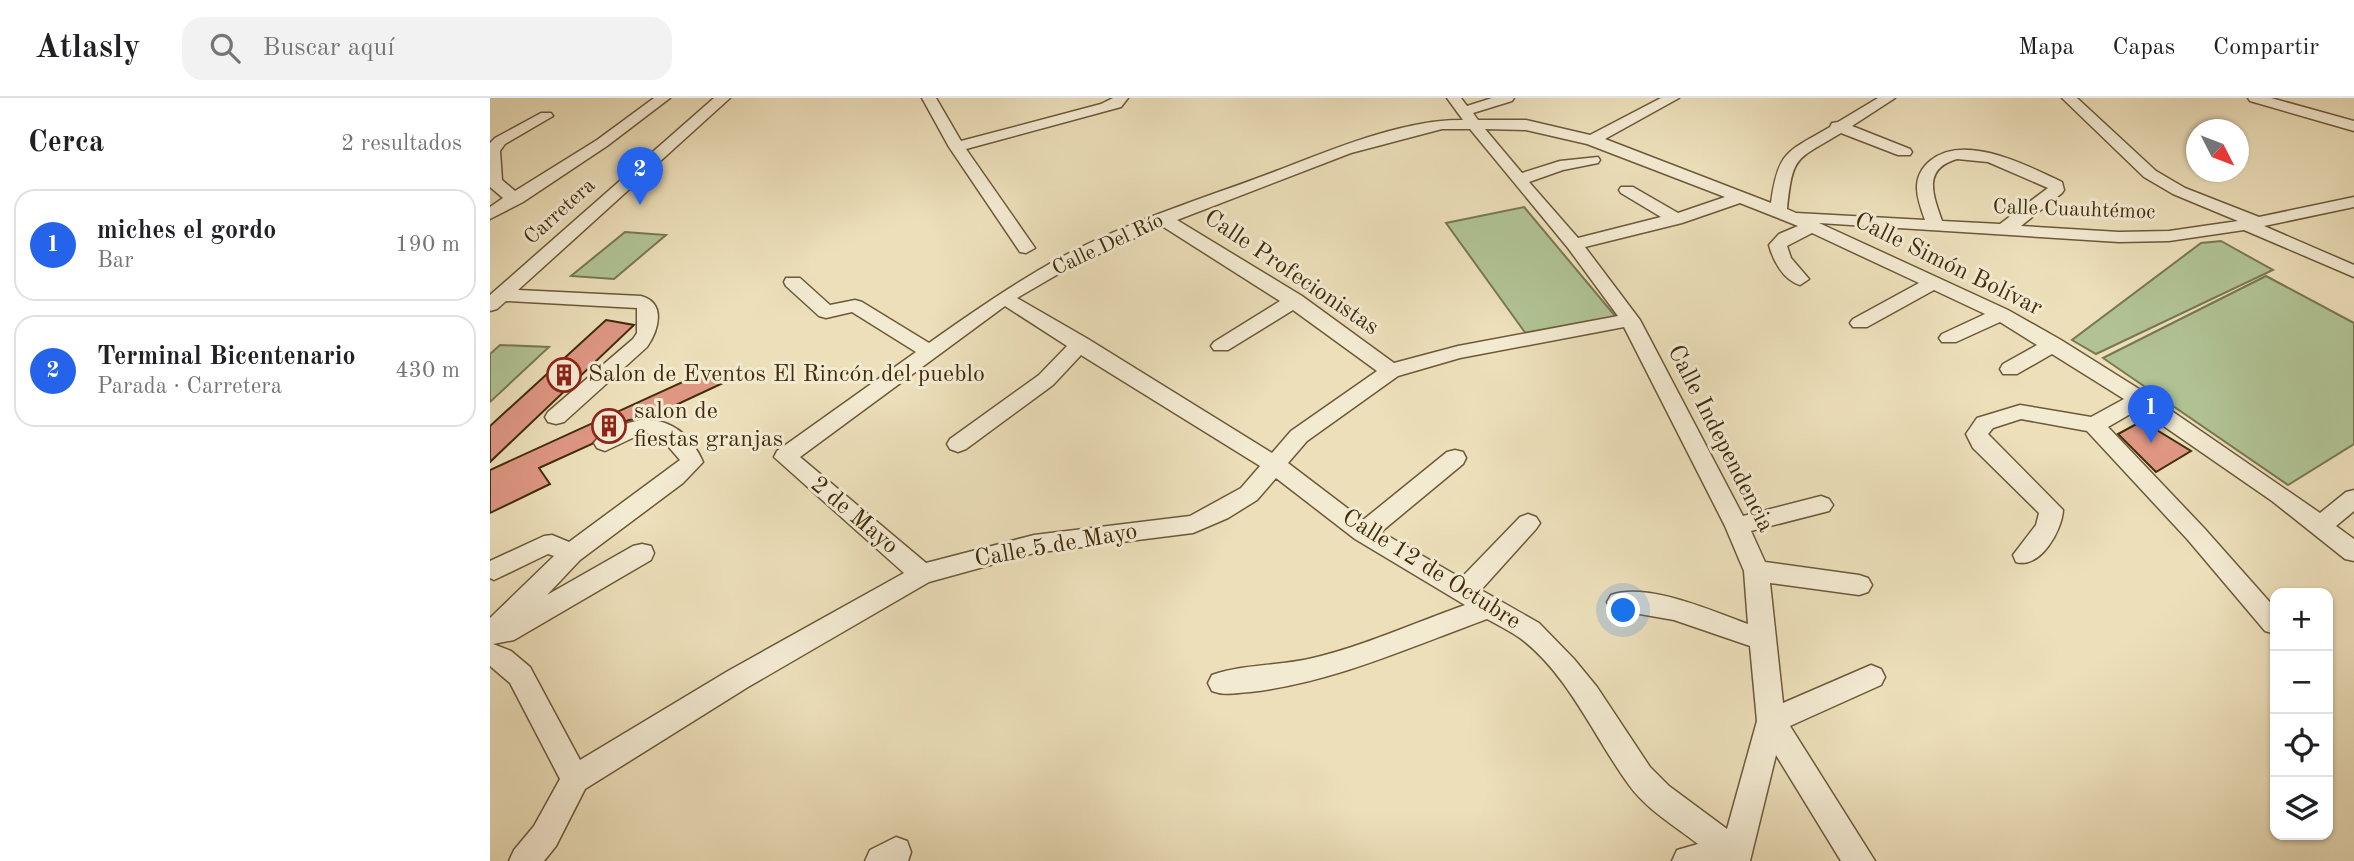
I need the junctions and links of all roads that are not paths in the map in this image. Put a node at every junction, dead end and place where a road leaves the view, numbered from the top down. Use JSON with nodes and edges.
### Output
{"nodes":[{"id":1,"x":663,"y":98,"type":"edge"},
{"id":2,"x":723,"y":98,"type":"edge"},
{"id":3,"x":929,"y":98,"type":"edge"},
{"id":4,"x":1122,"y":98,"type":"edge"},
{"id":5,"x":1507,"y":98,"type":"edge"},
{"id":6,"x":1672,"y":98,"type":"edge"},
{"id":7,"x":1888,"y":98,"type":"edge"},
{"id":8,"x":2069,"y":98,"type":"edge"},
{"id":9,"x":2255,"y":98,"type":"edge"},
{"id":10,"x":1464,"y":111,"type":"edge"},
{"id":11,"x":545,"y":116,"type":"dead end"},
{"id":12,"x":2354,"y":126,"type":"edge"},
{"id":13,"x":1837,"y":127,"type":"junction"},
{"id":14,"x":1592,"y":140,"type":"junction"},
{"id":15,"x":957,"y":147,"type":"junction"},
{"id":16,"x":1904,"y":152,"type":"dead end"},
{"id":17,"x":1592,"y":160,"type":"dead end"},
{"id":18,"x":1521,"y":179,"type":"junction"},
{"id":19,"x":1628,"y":190,"type":"dead end"},
{"id":20,"x":517,"y":198,"type":"junction"},
{"id":21,"x":1739,"y":198,"type":"junction"},
{"id":22,"x":2352,"y":203,"type":"edge"},
{"id":23,"x":490,"y":214,"type":"edge"},
{"id":24,"x":1783,"y":214,"type":"junction"},
{"id":25,"x":1162,"y":219,"type":"junction"},
{"id":26,"x":1676,"y":219,"type":"junction"},
{"id":27,"x":2251,"y":224,"type":"junction"},
{"id":28,"x":1935,"y":225,"type":"junction"},
{"id":29,"x":1811,"y":227,"type":"junction"},
{"id":30,"x":2004,"y":230,"type":"junction"},
{"id":31,"x":1574,"y":244,"type":"junction"},
{"id":32,"x":1026,"y":248,"type":"dead end"},
{"id":33,"x":2354,"y":272,"type":"edge"},
{"id":34,"x":1800,"y":279,"type":"dead end"},
{"id":35,"x":793,"y":282,"type":"dead end"},
{"id":36,"x":1935,"y":282,"type":"junction"},
{"id":37,"x":1004,"y":298,"type":"junction"},
{"id":38,"x":496,"y":300,"type":"edge"},
{"id":39,"x":1295,"y":300,"type":"junction"},
{"id":40,"x":2001,"y":314,"type":"junction"},
{"id":41,"x":1630,"y":320,"type":"junction"},
{"id":42,"x":1860,"y":323,"type":"dead end"},
{"id":43,"x":1949,"y":338,"type":"dead end"},
{"id":44,"x":1080,"y":343,"type":"junction"},
{"id":45,"x":2054,"y":344,"type":"junction"},
{"id":46,"x":1221,"y":346,"type":"dead end"},
{"id":47,"x":931,"y":354,"type":"junction"},
{"id":48,"x":2010,"y":369,"type":"dead end"},
{"id":49,"x":1391,"y":371,"type":"junction"},
{"id":50,"x":2140,"y":398,"type":"junction"},
{"id":51,"x":556,"y":417,"type":"dead end"},
{"id":52,"x":2094,"y":425,"type":"junction"},
{"id":53,"x":606,"y":443,"type":"dead end"},
{"id":54,"x":958,"y":444,"type":"dead end"},
{"id":55,"x":785,"y":457,"type":"joint"},
{"id":56,"x":1455,"y":458,"type":"dead end"},
{"id":57,"x":1276,"y":466,"type":"junction"},
{"id":58,"x":2354,"y":498,"type":"edge"},
{"id":59,"x":1821,"y":505,"type":"dead end"},
{"id":60,"x":1528,"y":523,"type":"dead end"},
{"id":61,"x":1737,"y":526,"type":"junction"},
{"id":62,"x":2320,"y":526,"type":"junction"},
{"id":63,"x":1363,"y":533,"type":"junction"},
{"id":64,"x":642,"y":552,"type":"dead end"},
{"id":65,"x":2354,"y":552,"type":"edge"},
{"id":66,"x":570,"y":553,"type":"junction"},
{"id":67,"x":2025,"y":555,"type":"dead end"},
{"id":68,"x":494,"y":570,"type":"dead end"},
{"id":69,"x":1756,"y":572,"type":"junction"},
{"id":70,"x":922,"y":574,"type":"junction"},
{"id":71,"x":1859,"y":585,"type":"dead end"},
{"id":72,"x":1464,"y":592,"type":"junction"},
{"id":73,"x":1620,"y":602,"type":"dead end"},
{"id":74,"x":1490,"y":607,"type":"junction"},
{"id":75,"x":2270,"y":619,"type":"edge"},
{"id":76,"x":490,"y":634,"type":"edge"},
{"id":77,"x":1762,"y":639,"type":"junction"},
{"id":78,"x":490,"y":640,"type":"edge"},
{"id":79,"x":490,"y":654,"type":"edge"},
{"id":80,"x":1871,"y":677,"type":"dead end"},
{"id":81,"x":1222,"y":683,"type":"dead end"},
{"id":82,"x":1771,"y":721,"type":"junction"},
{"id":83,"x":575,"y":779,"type":"junction"},
{"id":84,"x":1735,"y":858,"type":"edge"},
{"id":85,"x":525,"y":861,"type":"edge"},
{"id":86,"x":1688,"y":861,"type":"edge"},
{"id":87,"x":1859,"y":861,"type":"edge"}],
"edges":[{"from":1,"to":20,"type":"street"},
{"from":2,"to":38,"type":"street","name":"Carretera"},
{"from":3,"to":15,"type":"street"},
{"from":4,"to":15,"type":"street"},
{"from":5,"to":10,"type":"street"},
{"from":6,"to":14,"type":"street"},
{"from":7,"to":13,"type":"street"},
{"from":8,"to":27,"type":"street"},
{"from":9,"to":12,"type":"street"},
{"from":10,"to":14,"type":"street","name":"Calle Simón Bolívar"},
{"from":10,"to":18,"type":"street","name":"Calle Independencia"},
{"from":10,"to":25,"type":"street","name":"Calle Del Río"},
{"from":11,"to":20,"type":"street"},
{"from":13,"to":16,"type":"street"},
{"from":13,"to":24,"type":"street"},
{"from":14,"to":21,"type":"street","name":"Calle Simón Bolívar"},
{"from":15,"to":32,"type":"street"},
{"from":17,"to":18,"type":"street"},
{"from":18,"to":31,"type":"street","name":"Calle Independencia"},
{"from":19,"to":26,"type":"street"},
{"from":20,"to":23,"type":"street"},
{"from":21,"to":24,"type":"street","name":"Calle Simón Bolívar"},
{"from":21,"to":26,"type":"street"},
{"from":22,"to":27,"type":"street","name":"Calle Cuauhtémoc"},
{"from":24,"to":28,"type":"street","name":"Calle Cuauhtémoc"},
{"from":24,"to":29,"type":"street","name":"Calle Simón Bolívar"},
{"from":25,"to":37,"type":"street","name":"Calle Del Río"},
{"from":25,"to":39,"type":"street","name":"Calle Profecionistas"},
{"from":26,"to":31,"type":"street"},
{"from":27,"to":30,"type":"street","name":"Calle Cuauhtémoc"},
{"from":27,"to":33,"type":"street"},
{"from":28,"to":30,"type":"street","name":"Calle Cuauhtémoc"},
{"from":28,"to":30,"type":"street"},
{"from":29,"to":34,"type":"street"},
{"from":29,"to":36,"type":"street","name":"Calle Simón Bolívar"},
{"from":31,"to":41,"type":"street","name":"Calle Independencia"},
{"from":35,"to":47,"type":"street"},
{"from":36,"to":40,"type":"street","name":"Calle Simón Bolívar"},
{"from":36,"to":42,"type":"street"},
{"from":37,"to":44,"type":"street","name":"Calle 12 de Octubre"},
{"from":37,"to":47,"type":"street","name":"Calle Del Río"},
{"from":38,"to":51,"type":"street"},
{"from":39,"to":46,"type":"street"},
{"from":39,"to":49,"type":"street","name":"Calle Profecionistas"},
{"from":40,"to":43,"type":"street"},
{"from":40,"to":45,"type":"street","name":"Calle Simón Bolívar"},
{"from":41,"to":49,"type":"street","name":"Calle 5 de Mayo"},
{"from":41,"to":61,"type":"street","name":"Calle Independencia"},
{"from":44,"to":54,"type":"street"},
{"from":44,"to":57,"type":"street","name":"Calle 12 de Octubre"},
{"from":45,"to":48,"type":"street"},
{"from":45,"to":50,"type":"street","name":"Calle Simón Bolívar"},
{"from":47,"to":55,"type":"street","name":"Calle Del Río"},
{"from":49,"to":57,"type":"street","name":"Calle 5 de Mayo"},
{"from":50,"to":52,"type":"street"},
{"from":50,"to":62,"type":"street","name":"Calle Simón Bolívar"},
{"from":52,"to":67,"type":"street"},
{"from":52,"to":75,"type":"street"},
{"from":53,"to":66,"type":"street"},
{"from":55,"to":70,"type":"street","name":"2 de Mayo"},
{"from":56,"to":63,"type":"street"},
{"from":57,"to":63,"type":"street","name":"Calle 12 de Octubre"},
{"from":57,"to":70,"type":"street","name":"Calle 5 de Mayo"},
{"from":58,"to":62,"type":"street"},
{"from":59,"to":61,"type":"street"},
{"from":60,"to":72,"type":"street"},
{"from":61,"to":69,"type":"street","name":"Calle Independencia"},
{"from":62,"to":65,"type":"street","name":"Calle Simón Bolívar"},
{"from":63,"to":72,"type":"street","name":"Calle 12 de Octubre"},
{"from":64,"to":78,"type":"street"},
{"from":66,"to":68,"type":"street"},
{"from":66,"to":76,"type":"street"},
{"from":69,"to":71,"type":"street"},
{"from":69,"to":77,"type":"street","name":"Calle Independencia"},
{"from":70,"to":83,"type":"street","name":"Calle 5 de Mayo"},
{"from":72,"to":74,"type":"street","name":"Calle 12 de Octubre"},
{"from":73,"to":77,"type":"street"},
{"from":74,"to":81,"type":"street"},
{"from":74,"to":84,"type":"street","name":"Calle 12 de Octubre"},
{"from":77,"to":82,"type":"street","name":"Calle Independencia"},
{"from":79,"to":83,"type":"street"},
{"from":80,"to":82,"type":"street"},
{"from":82,"to":84,"type":"street","name":"Calle Independencia"},
{"from":82,"to":87,"type":"street"},
{"from":83,"to":85,"type":"street"},
{"from":84,"to":86,"type":"street"}]}
